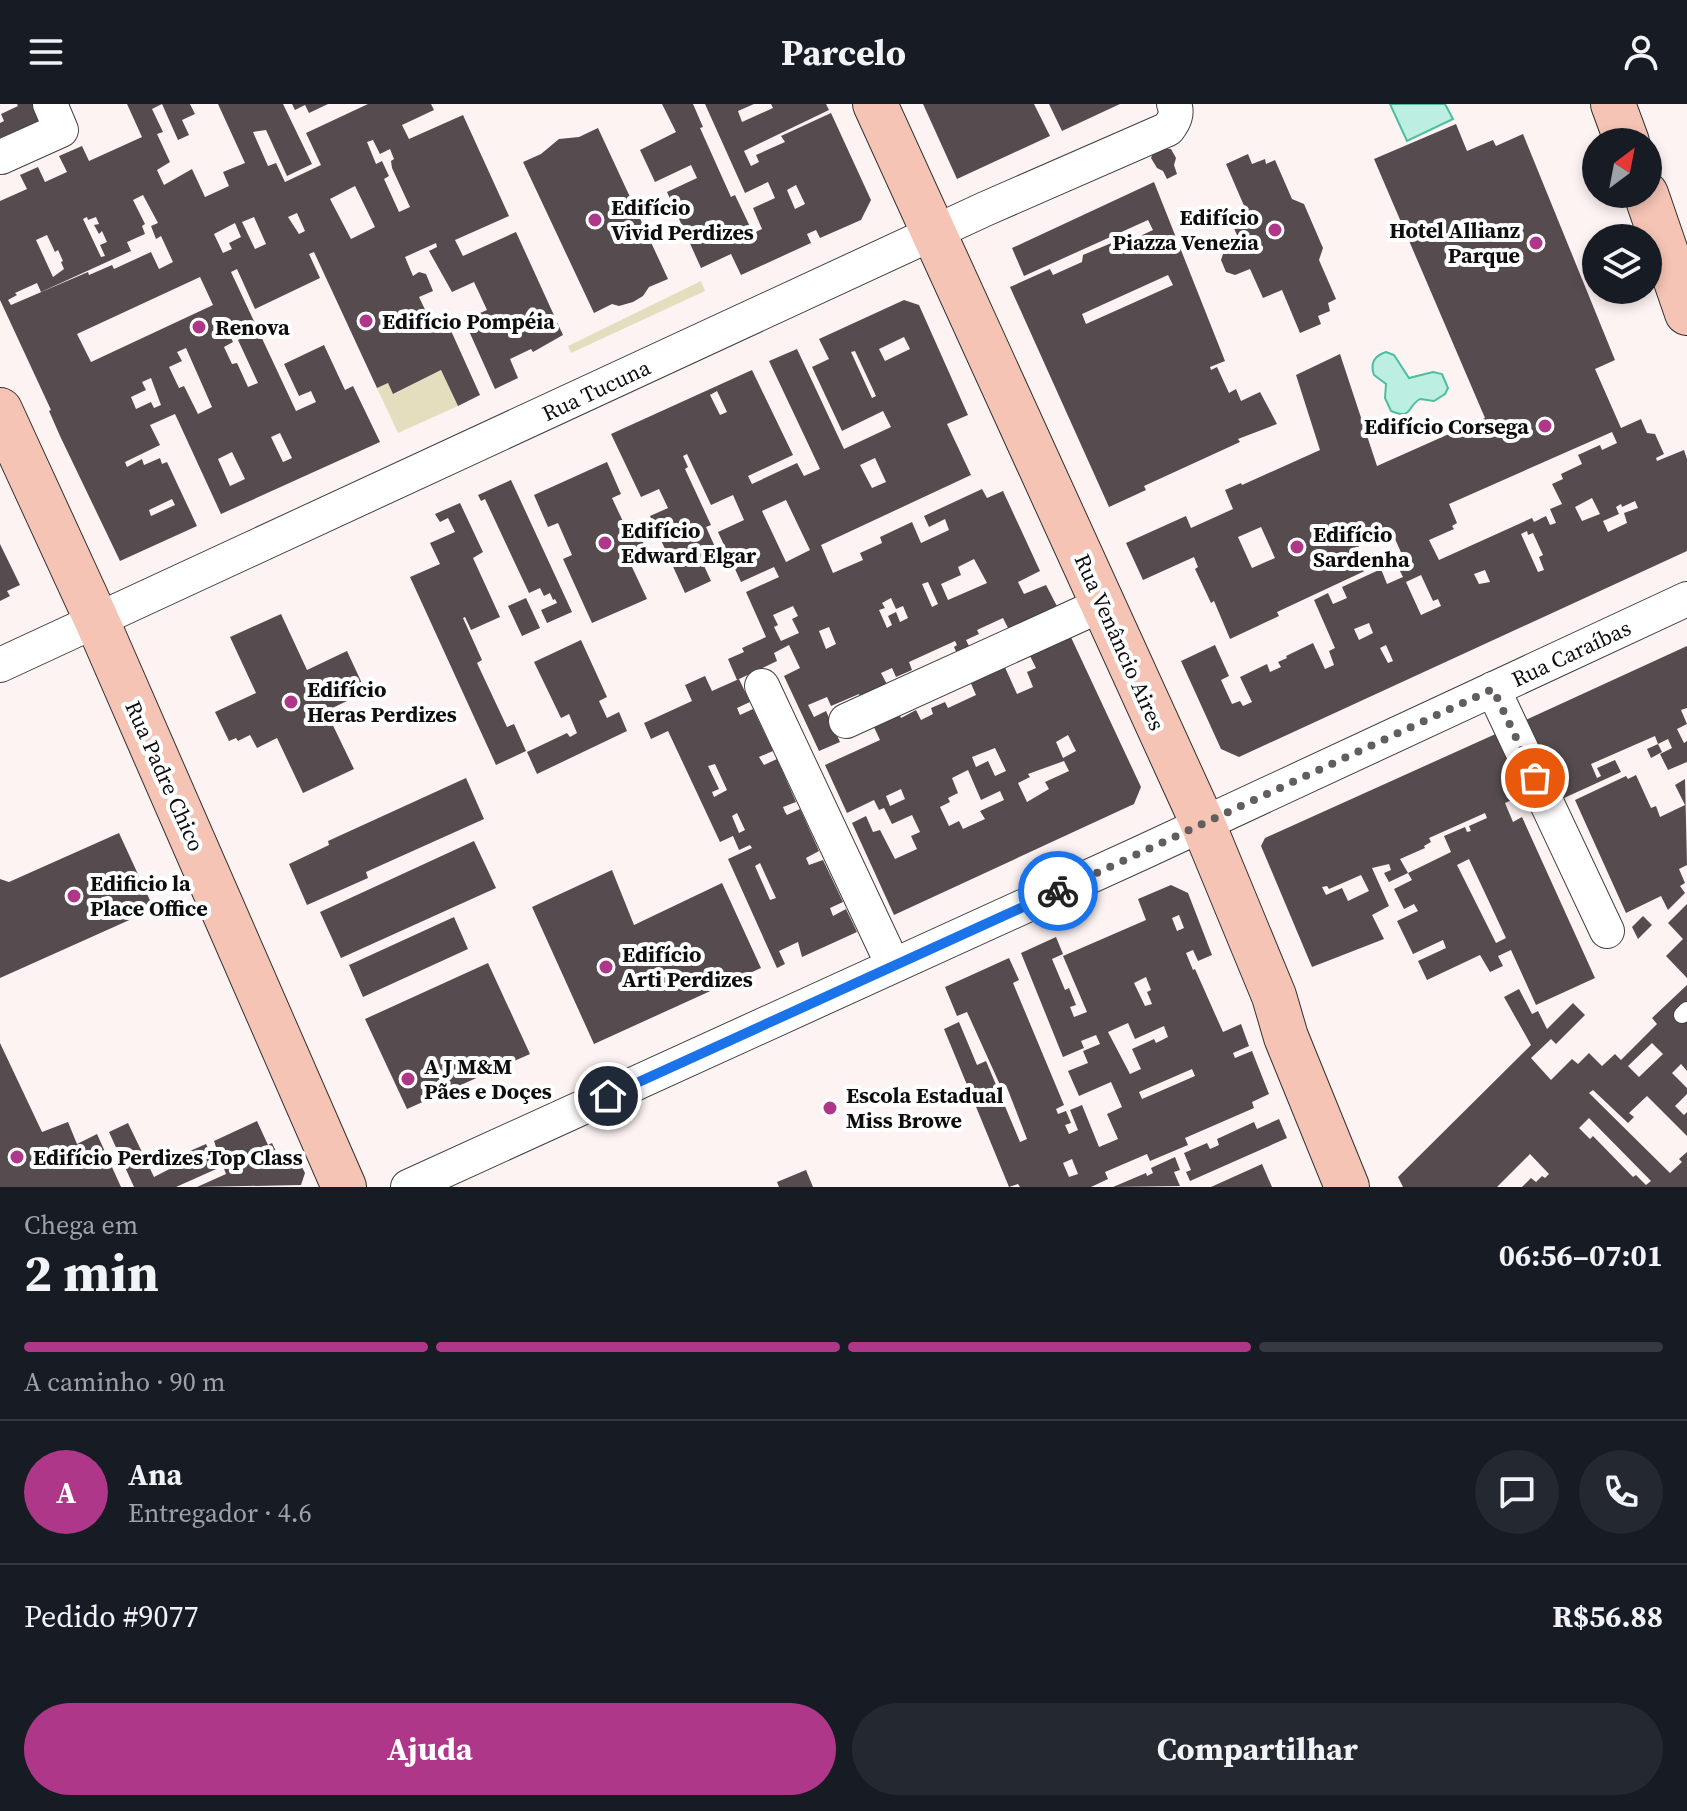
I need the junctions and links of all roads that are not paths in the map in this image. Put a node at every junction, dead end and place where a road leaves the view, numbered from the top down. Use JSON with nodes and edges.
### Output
{"nodes":[{"id":1,"x":50,"y":104,"type":"edge"},
{"id":2,"x":875,"y":104,"type":"edge"},
{"id":3,"x":1174,"y":104,"type":"edge"},
{"id":4,"x":1613,"y":104,"type":"edge"},
{"id":5,"x":1622,"y":128,"type":"edge"},
{"id":6,"x":1,"y":157,"type":"edge"},
{"id":7,"x":1651,"y":208,"type":"edge"},
{"id":8,"x":935,"y":233,"type":"junction"},
{"id":9,"x":1687,"y":313,"type":"edge"},
{"id":10,"x":0,"y":410,"type":"edge"},
{"id":11,"x":1687,"y":599,"type":"edge"},
{"id":12,"x":1103,"y":604,"type":"junction"},
{"id":13,"x":97,"y":621,"type":"junction"},
{"id":14,"x":0,"y":665,"type":"edge"},
{"id":15,"x":762,"y":686,"type":"dead end"},
{"id":16,"x":1493,"y":689,"type":"junction"},
{"id":17,"x":846,"y":721,"type":"dead end"},
{"id":18,"x":1203,"y":824,"type":"junction"},
{"id":19,"x":1607,"y":931,"type":"dead end"},
{"id":20,"x":893,"y":965,"type":"junction"},
{"id":21,"x":344,"y":1187,"type":"edge"},
{"id":22,"x":408,"y":1187,"type":"edge"},
{"id":23,"x":1347,"y":1187,"type":"edge"}],
"edges":[{"from":1,"to":6,"type":"street"},
{"from":2,"to":8,"type":"street","name":"Rua Venâncio Aires"},
{"from":3,"to":8,"type":"street","name":"Rua Tucuna"},
{"from":4,"to":5,"type":"street"},
{"from":7,"to":9,"type":"street"},
{"from":8,"to":12,"type":"street","name":"Rua Venâncio Aires"},
{"from":8,"to":13,"type":"street","name":"Rua Tucuna"},
{"from":10,"to":13,"type":"street","name":"Rua Padre Chico"},
{"from":11,"to":16,"type":"street","name":"Rua Caraíbas"},
{"from":12,"to":17,"type":"street"},
{"from":12,"to":18,"type":"street","name":"Rua Venâncio Aires"},
{"from":13,"to":14,"type":"street","name":"Rua Tucuna"},
{"from":13,"to":21,"type":"street","name":"Rua Padre Chico"},
{"from":15,"to":20,"type":"street"},
{"from":16,"to":18,"type":"street","name":"Rua Caraíbas"},
{"from":16,"to":19,"type":"street"},
{"from":18,"to":20,"type":"street","name":"Rua Caraíbas"},
{"from":18,"to":23,"type":"street","name":"Rua Venâncio Aires"},
{"from":20,"to":22,"type":"street","name":"Rua Caraíbas"}]}
